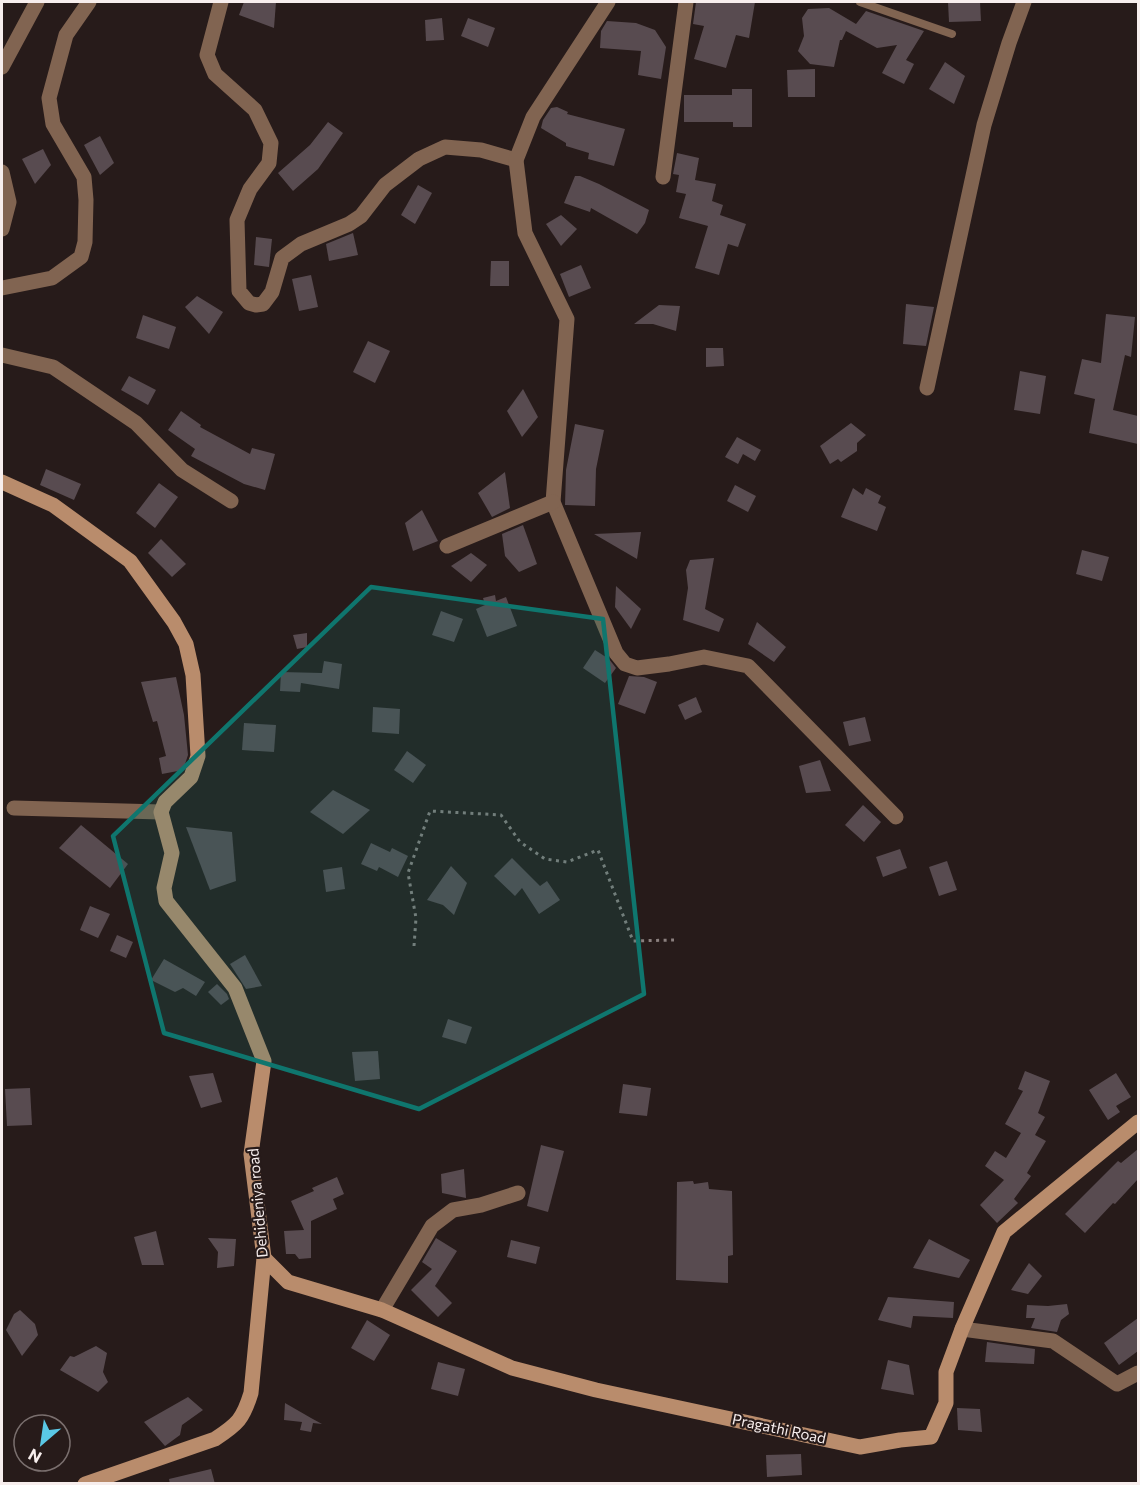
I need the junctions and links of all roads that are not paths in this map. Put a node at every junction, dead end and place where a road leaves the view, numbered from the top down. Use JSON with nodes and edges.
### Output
{"nodes":[{"id":1,"x":37,"y":2,"type":"edge"},
{"id":2,"x":89,"y":2,"type":"edge"},
{"id":3,"x":221,"y":2,"type":"edge"},
{"id":4,"x":608,"y":2,"type":"edge"},
{"id":5,"x":686,"y":2,"type":"edge"},
{"id":6,"x":860,"y":2,"type":"edge"},
{"id":7,"x":1024,"y":2,"type":"edge"},
{"id":8,"x":952,"y":34,"type":"dead end"},
{"id":9,"x":2,"y":67,"type":"edge"},
{"id":10,"x":516,"y":160,"type":"junction"},
{"id":11,"x":2,"y":172,"type":"edge"},
{"id":12,"x":663,"y":177,"type":"dead end"},
{"id":13,"x":2,"y":229,"type":"edge"},
{"id":14,"x":2,"y":288,"type":"edge"},
{"id":15,"x":2,"y":354,"type":"edge"},
{"id":16,"x":927,"y":388,"type":"dead end"},
{"id":17,"x":2,"y":482,"type":"edge"},
{"id":18,"x":231,"y":501,"type":"dead end"},
{"id":19,"x":553,"y":502,"type":"junction"},
{"id":20,"x":447,"y":546,"type":"dead end"},
{"id":21,"x":14,"y":808,"type":"dead end"},
{"id":22,"x":161,"y":812,"type":"junction"},
{"id":23,"x":896,"y":818,"type":"dead end"},
{"id":24,"x":1138,"y":1122,"type":"edge"},
{"id":25,"x":518,"y":1193,"type":"dead end"},
{"id":26,"x":264,"y":1258,"type":"junction"},
{"id":27,"x":382,"y":1310,"type":"junction"},
{"id":28,"x":962,"y":1329,"type":"junction"},
{"id":29,"x":1138,"y":1373,"type":"edge"},
{"id":30,"x":85,"y":1484,"type":"edge"}],
"edges":[{"from":1,"to":9,"type":"street"},
{"from":2,"to":14,"type":"street"},
{"from":3,"to":10,"type":"street"},
{"from":4,"to":10,"type":"street"},
{"from":5,"to":12,"type":"street"},
{"from":6,"to":8,"type":"lane"},
{"from":7,"to":16,"type":"street"},
{"from":10,"to":19,"type":"street"},
{"from":11,"to":13,"type":"street"},
{"from":15,"to":18,"type":"street"},
{"from":17,"to":22,"type":"street"},
{"from":19,"to":20,"type":"street"},
{"from":19,"to":23,"type":"street"},
{"from":21,"to":22,"type":"street"},
{"from":22,"to":26,"type":"street","name":"Dehideniya road"},
{"from":24,"to":28,"type":"street","name":"Pragathi Road"},
{"from":25,"to":27,"type":"street"},
{"from":26,"to":27,"type":"street","name":"Pragathi Road"},
{"from":26,"to":30,"type":"street","name":"Dehideniya road"},
{"from":27,"to":28,"type":"street","name":"Pragathi Road"},
{"from":28,"to":29,"type":"street"}]}
